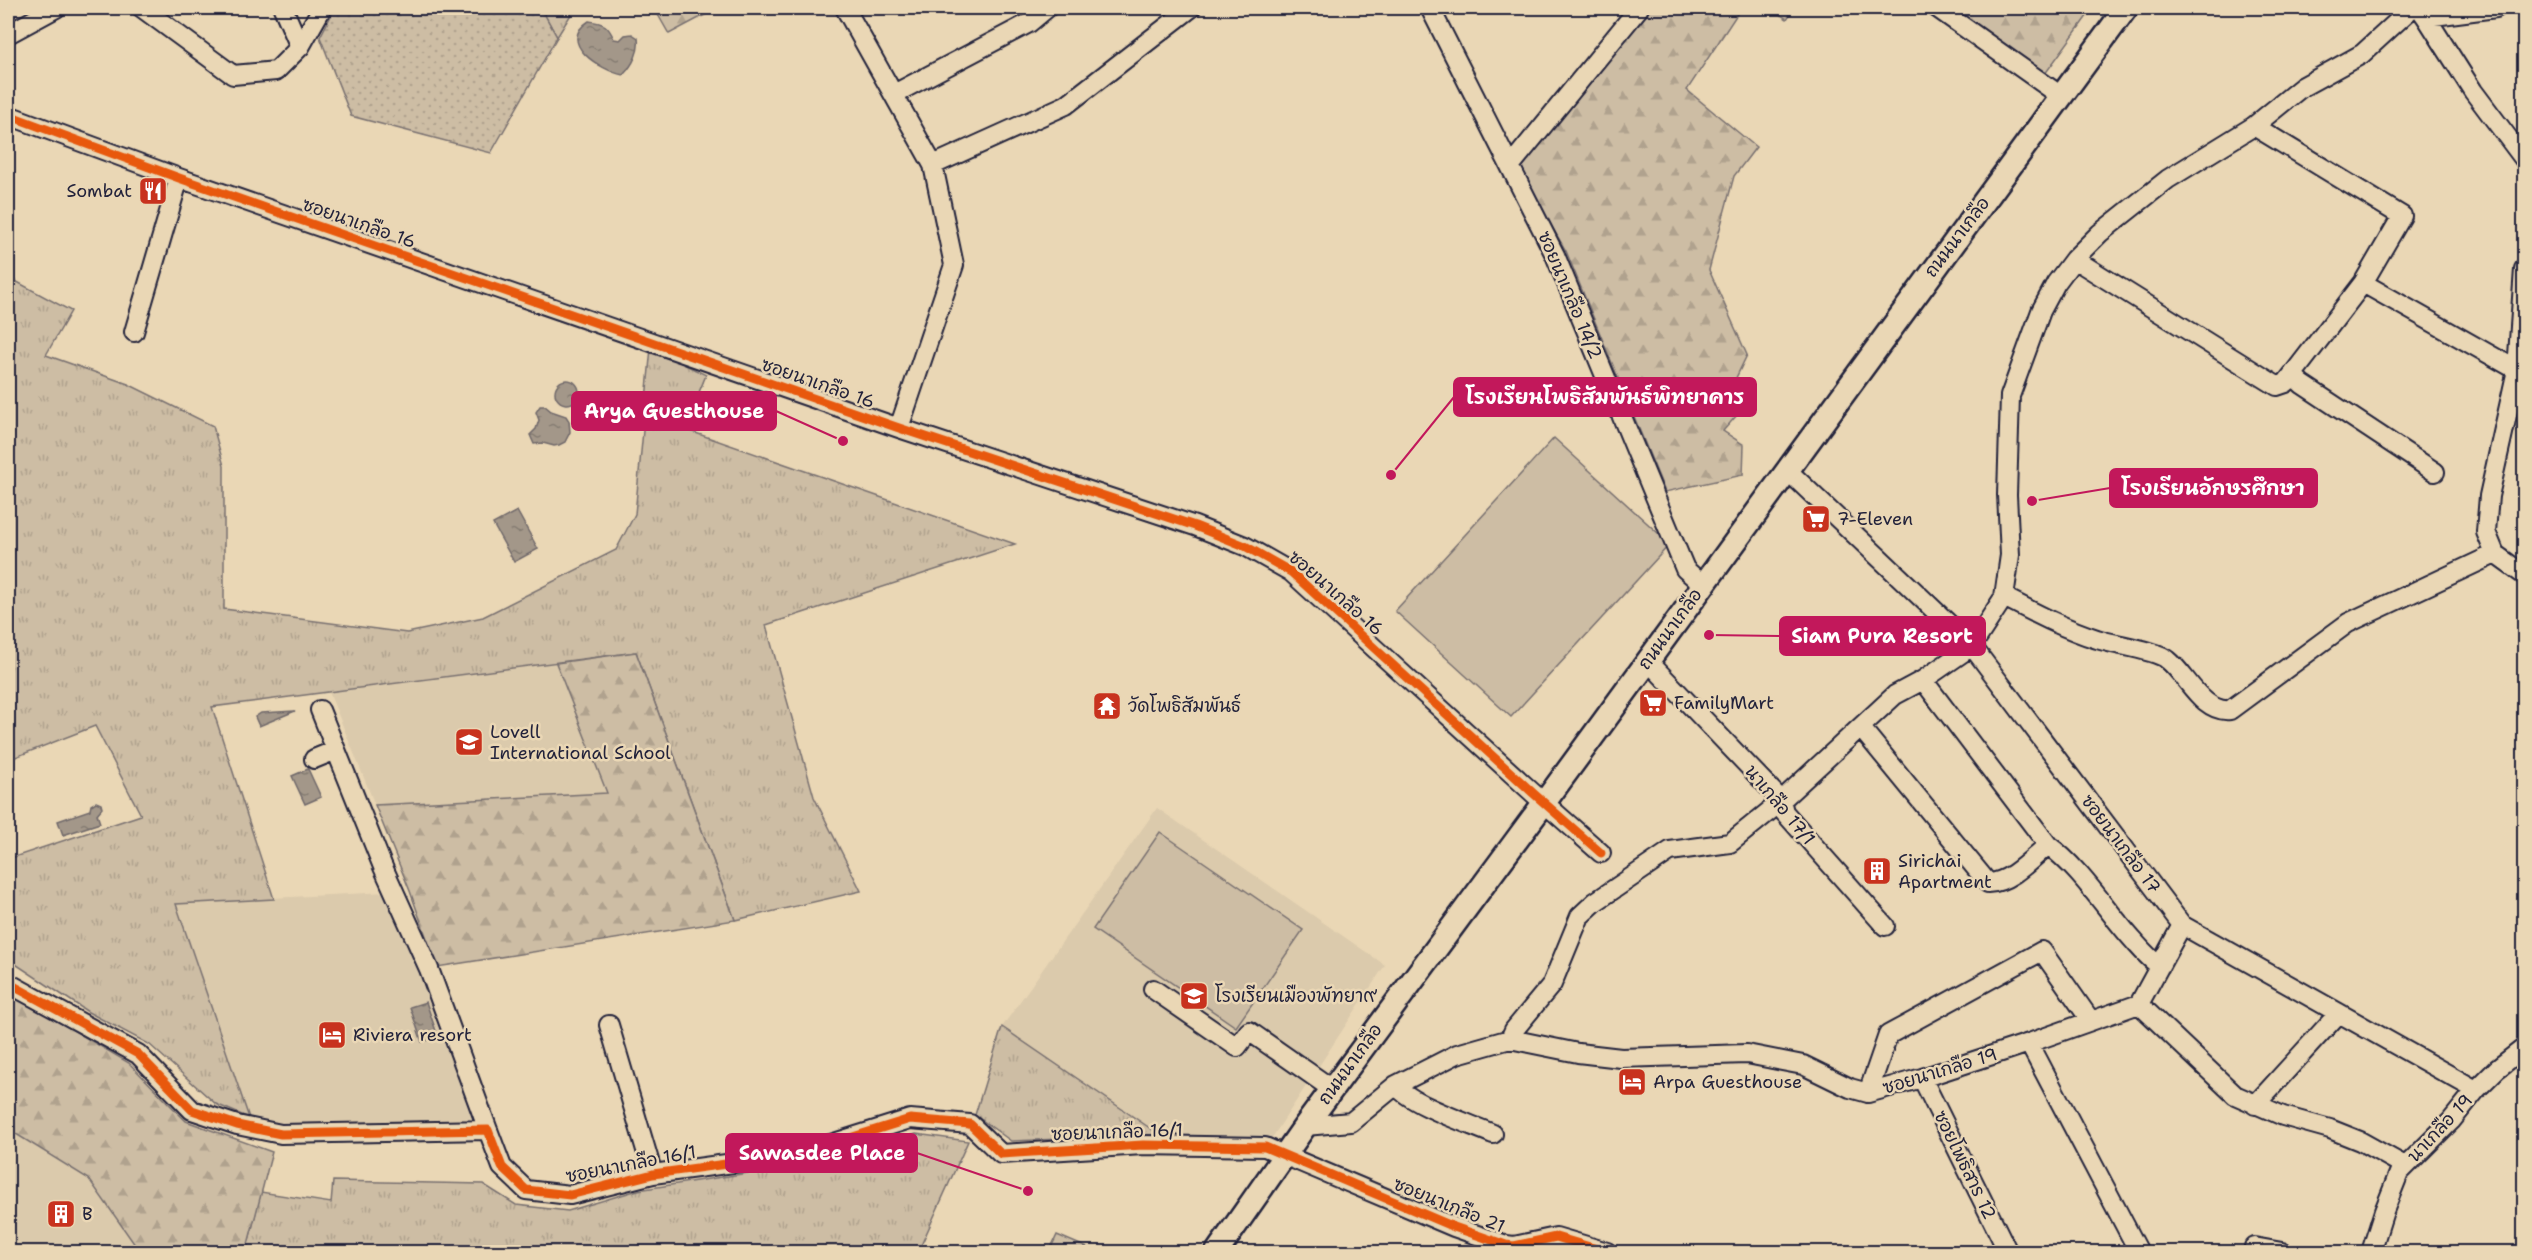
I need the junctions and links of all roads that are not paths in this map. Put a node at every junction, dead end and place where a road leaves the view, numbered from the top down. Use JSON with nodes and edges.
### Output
{"nodes":[{"id":1,"x":142,"y":8,"type":"edge"},
{"id":2,"x":283,"y":8,"type":"edge"},
{"id":3,"x":322,"y":8,"type":"edge"},
{"id":4,"x":845,"y":8,"type":"edge"},
{"id":5,"x":1047,"y":8,"type":"edge"},
{"id":6,"x":1191,"y":8,"type":"edge"},
{"id":7,"x":1430,"y":8,"type":"edge"},
{"id":8,"x":1638,"y":8,"type":"edge"},
{"id":9,"x":1937,"y":8,"type":"edge"},
{"id":10,"x":2126,"y":8,"type":"edge"},
{"id":11,"x":2496,"y":8,"type":"edge"},
{"id":12,"x":46,"y":9,"type":"edge"},
{"id":13,"x":2419,"y":11,"type":"edge"},
{"id":14,"x":8,"y":34,"type":"edge"},
{"id":15,"x":300,"y":47,"type":"junction"},
{"id":16,"x":894,"y":94,"type":"junction"},
{"id":17,"x":2061,"y":96,"type":"junction"},
{"id":18,"x":8,"y":115,"type":"edge"},
{"id":19,"x":2254,"y":126,"type":"junction"},
{"id":20,"x":2524,"y":159,"type":"edge"},
{"id":21,"x":933,"y":165,"type":"junction"},
{"id":22,"x":1511,"y":165,"type":"junction"},
{"id":23,"x":179,"y":178,"type":"junction"},
{"id":24,"x":2074,"y":259,"type":"junction"},
{"id":25,"x":2524,"y":269,"type":"edge"},
{"id":26,"x":2363,"y":283,"type":"junction"},
{"id":27,"x":134,"y":332,"type":"dead end"},
{"id":28,"x":2517,"y":370,"type":"junction"},
{"id":29,"x":2293,"y":375,"type":"junction"},
{"id":30,"x":898,"y":428,"type":"junction"},
{"id":31,"x":1787,"y":470,"type":"junction"},
{"id":32,"x":2435,"y":472,"type":"dead end"},
{"id":33,"x":2495,"y":554,"type":"junction"},
{"id":34,"x":2524,"y":575,"type":"edge"},
{"id":35,"x":1703,"y":585,"type":"junction"},
{"id":36,"x":2004,"y":597,"type":"junction"},
{"id":37,"x":1972,"y":646,"type":"junction"},
{"id":38,"x":1647,"y":660,"type":"junction"},
{"id":39,"x":1923,"y":680,"type":"junction"},
{"id":40,"x":320,"y":710,"type":"dead end"},
{"id":41,"x":1861,"y":728,"type":"junction"},
{"id":42,"x":336,"y":750,"type":"junction"},
{"id":43,"x":314,"y":759,"type":"dead end"},
{"id":44,"x":1780,"y":800,"type":"junction"},
{"id":45,"x":1544,"y":803,"type":"junction"},
{"id":46,"x":2048,"y":845,"type":"junction"},
{"id":47,"x":1601,"y":852,"type":"dead end"},
{"id":48,"x":2182,"y":925,"type":"junction"},
{"id":49,"x":1885,"y":926,"type":"dead end"},
{"id":50,"x":2160,"y":966,"type":"junction"},
{"id":51,"x":8,"y":983,"type":"edge"},
{"id":52,"x":1153,"y":989,"type":"dead end"},
{"id":53,"x":2139,"y":1004,"type":"junction"},
{"id":54,"x":2338,"y":1013,"type":"junction"},
{"id":55,"x":2091,"y":1021,"type":"junction"},
{"id":56,"x":609,"y":1025,"type":"dead end"},
{"id":57,"x":1510,"y":1039,"type":"junction"},
{"id":58,"x":2029,"y":1043,"type":"junction"},
{"id":59,"x":2524,"y":1047,"type":"edge"},
{"id":60,"x":1922,"y":1078,"type":"junction"},
{"id":61,"x":1396,"y":1085,"type":"junction"},
{"id":62,"x":1332,"y":1089,"type":"junction"},
{"id":63,"x":2476,"y":1090,"type":"junction"},
{"id":64,"x":1868,"y":1093,"type":"junction"},
{"id":65,"x":2255,"y":1105,"type":"junction"},
{"id":66,"x":1305,"y":1126,"type":"junction"},
{"id":67,"x":488,"y":1130,"type":"junction"},
{"id":68,"x":1493,"y":1134,"type":"dead end"},
{"id":69,"x":1285,"y":1154,"type":"junction"},
{"id":70,"x":2405,"y":1166,"type":"junction"},
{"id":71,"x":653,"y":1174,"type":"junction"},
{"id":72,"x":2254,"y":1247,"type":"dead end"},
{"id":73,"x":1225,"y":1250,"type":"edge"},
{"id":74,"x":1606,"y":1252,"type":"edge"},
{"id":75,"x":2008,"y":1252,"type":"edge"},
{"id":76,"x":2139,"y":1252,"type":"edge"},
{"id":77,"x":2282,"y":1252,"type":"edge"},
{"id":78,"x":2371,"y":1252,"type":"edge"}],
"edges":[{"from":1,"to":15,"type":"street"},
{"from":2,"to":15,"type":"street"},
{"from":3,"to":15,"type":"street"},
{"from":4,"to":16,"type":"street"},
{"from":5,"to":16,"type":"street"},
{"from":6,"to":21,"type":"street"},
{"from":7,"to":22,"type":"street","name":"ซอยนาเกลือ 14/2"},
{"from":8,"to":22,"type":"street"},
{"from":9,"to":17,"type":"street"},
{"from":10,"to":17,"type":"street","name":"ถนนนาเกลือ"},
{"from":11,"to":13,"type":"street"},
{"from":12,"to":14,"type":"street"},
{"from":13,"to":19,"type":"street"},
{"from":13,"to":20,"type":"street"},
{"from":16,"to":21,"type":"street"},
{"from":17,"to":31,"type":"street","name":"ถนนนาเกลือ"},
{"from":18,"to":23,"type":"street","name":"ซอยนาเกลือ 16"},
{"from":19,"to":24,"type":"street"},
{"from":19,"to":26,"type":"street"},
{"from":21,"to":30,"type":"street"},
{"from":22,"to":35,"type":"street","name":"ซอยนาเกลือ 14/2"},
{"from":23,"to":27,"type":"street"},
{"from":23,"to":30,"type":"street","name":"ซอยนาเกลือ 16"},
{"from":24,"to":29,"type":"street"},
{"from":24,"to":36,"type":"street"},
{"from":25,"to":28,"type":"street"},
{"from":26,"to":28,"type":"street"},
{"from":26,"to":29,"type":"street"},
{"from":28,"to":33,"type":"street"},
{"from":29,"to":32,"type":"street"},
{"from":30,"to":45,"type":"street","name":"ซอยนาเกลือ 16"},
{"from":31,"to":35,"type":"street","name":"ถนนนาเกลือ"},
{"from":31,"to":37,"type":"street","name":"ซอยนาเกลือ 17"},
{"from":33,"to":34,"type":"street"},
{"from":33,"to":36,"type":"street"},
{"from":35,"to":38,"type":"street","name":"ถนนนาเกลือ"},
{"from":36,"to":37,"type":"street"},
{"from":37,"to":39,"type":"street"},
{"from":37,"to":48,"type":"street","name":"ซอยนาเกลือ 17"},
{"from":38,"to":44,"type":"street","name":"นาเกลือ 17/1"},
{"from":38,"to":45,"type":"street","name":"ถนนนาเกลือ"},
{"from":39,"to":41,"type":"street"},
{"from":39,"to":46,"type":"street"},
{"from":40,"to":42,"type":"street","name":"ซอยนาเกลือ 16/1"},
{"from":41,"to":44,"type":"street"},
{"from":41,"to":46,"type":"street"},
{"from":42,"to":43,"type":"street"},
{"from":42,"to":67,"type":"street","name":"ซอยนาเกลือ 16/1"},
{"from":44,"to":49,"type":"street","name":"นาเกลือ 17/1"},
{"from":44,"to":57,"type":"street"},
{"from":45,"to":47,"type":"street","name":"ซอยนาเกลือ 16"},
{"from":45,"to":62,"type":"street","name":"ถนนนาเกลือ"},
{"from":46,"to":50,"type":"street"},
{"from":48,"to":50,"type":"street"},
{"from":48,"to":54,"type":"street","name":"ซอยนาเกลือ 17"},
{"from":50,"to":53,"type":"street"},
{"from":51,"to":67,"type":"street"},
{"from":52,"to":62,"type":"street"},
{"from":53,"to":55,"type":"street","name":"ซอยนาเกลือ 19"},
{"from":53,"to":65,"type":"street"},
{"from":54,"to":63,"type":"street","name":"ซอยนาเกลือ 17"},
{"from":54,"to":65,"type":"street"},
{"from":55,"to":58,"type":"street","name":"ซอยนาเกลือ 19"},
{"from":55,"to":64,"type":"street"},
{"from":56,"to":71,"type":"street"},
{"from":57,"to":61,"type":"street","name":"ซอยนาเกลือ 19"},
{"from":57,"to":64,"type":"street","name":"ซอยนาเกลือ 19"},
{"from":58,"to":60,"type":"street","name":"ซอยนาเกลือ 19"},
{"from":58,"to":76,"type":"street"},
{"from":59,"to":63,"type":"street"},
{"from":60,"to":64,"type":"street","name":"ซอยนาเกลือ 19"},
{"from":60,"to":75,"type":"street","name":"ซอยโพธิสาร 12"},
{"from":61,"to":66,"type":"street","name":"ซอยนาเกลือ 19"},
{"from":61,"to":68,"type":"street"},
{"from":62,"to":66,"type":"street","name":"ถนนนาเกลือ"},
{"from":63,"to":70,"type":"street","name":"นาเกลือ 19"},
{"from":65,"to":70,"type":"street"},
{"from":66,"to":69,"type":"street","name":"ถนนนาเกลือ"},
{"from":67,"to":71,"type":"street","name":"ซอยนาเกลือ 16/1"},
{"from":69,"to":71,"type":"street","name":"ซอยนาเกลือ 16/1"},
{"from":69,"to":73,"type":"street","name":"ถนนนาเกลือ"},
{"from":69,"to":74,"type":"street","name":"ซอยนาเกลือ 21"},
{"from":70,"to":78,"type":"street","name":"นาเกลือ 19"},
{"from":72,"to":77,"type":"street"}]}
